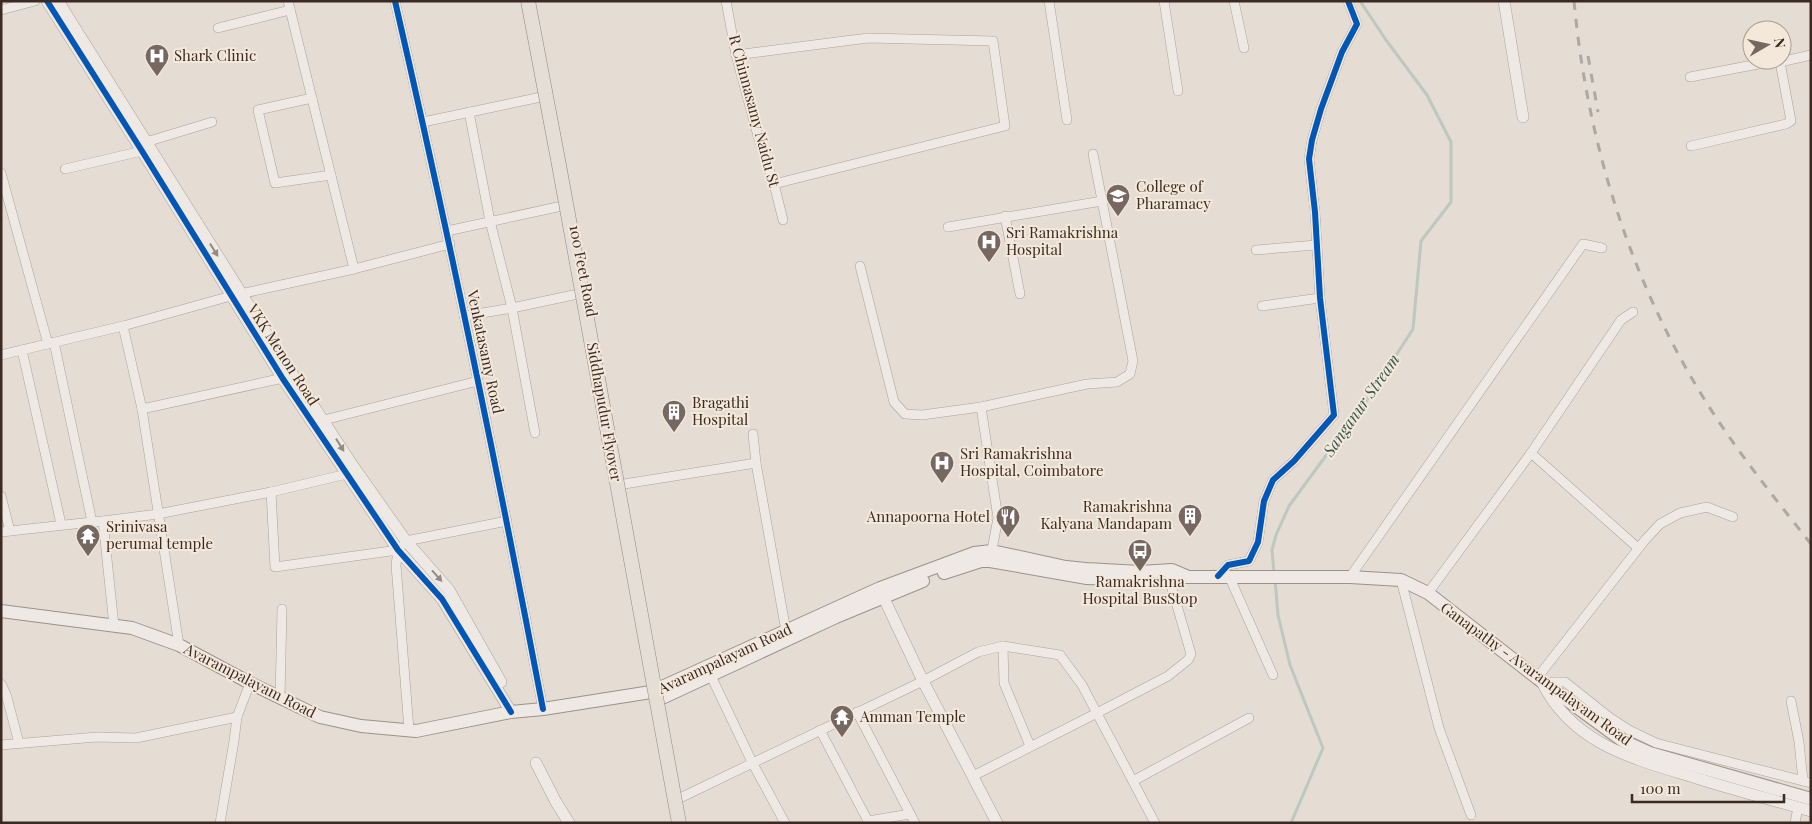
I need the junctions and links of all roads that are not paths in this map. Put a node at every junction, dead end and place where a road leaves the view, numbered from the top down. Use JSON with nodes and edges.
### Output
{"nodes":[{"id":1,"x":35,"y":1,"type":"edge"},
{"id":2,"x":47,"y":1,"type":"edge"},
{"id":3,"x":58,"y":1,"type":"edge"},
{"id":4,"x":396,"y":1,"type":"edge"},
{"id":5,"x":523,"y":1,"type":"edge"},
{"id":6,"x":528,"y":1,"type":"edge"},
{"id":7,"x":532,"y":1,"type":"edge"},
{"id":8,"x":726,"y":1,"type":"edge"},
{"id":9,"x":1049,"y":1,"type":"edge"},
{"id":10,"x":1164,"y":1,"type":"edge"},
{"id":11,"x":1234,"y":1,"type":"edge"},
{"id":12,"x":1348,"y":1,"type":"edge"},
{"id":13,"x":1504,"y":1,"type":"edge"},
{"id":14,"x":289,"y":6,"type":"edge"},
{"id":15,"x":1,"y":10,"type":"edge"},
{"id":16,"x":218,"y":28,"type":"dead end"},
{"id":17,"x":1244,"y":48,"type":"dead end"},
{"id":18,"x":736,"y":55,"type":"junction"},
{"id":19,"x":1811,"y":55,"type":"edge"},
{"id":20,"x":1792,"y":59,"type":"edge"},
{"id":21,"x":1742,"y":67,"type":"edge"},
{"id":22,"x":1781,"y":70,"type":"edge"},
{"id":23,"x":1690,"y":77,"type":"dead end"},
{"id":24,"x":1178,"y":91,"type":"dead end"},
{"id":25,"x":541,"y":97,"type":"junction"},
{"id":26,"x":312,"y":98,"type":"junction"},
{"id":27,"x":469,"y":112,"type":"junction"},
{"id":28,"x":1523,"y":116,"type":"dead end"},
{"id":29,"x":1067,"y":120,"type":"dead end"},
{"id":30,"x":212,"y":122,"type":"dead end"},
{"id":31,"x":423,"y":122,"type":"junction"},
{"id":32,"x":144,"y":146,"type":"junction"},
{"id":33,"x":1691,"y":146,"type":"dead end"},
{"id":34,"x":1094,"y":154,"type":"dead end"},
{"id":35,"x":65,"y":169,"type":"dead end"},
{"id":36,"x":1,"y":173,"type":"edge"},
{"id":37,"x":331,"y":175,"type":"junction"},
{"id":38,"x":774,"y":184,"type":"junction"},
{"id":39,"x":1102,"y":201,"type":"junction"},
{"id":40,"x":562,"y":206,"type":"junction"},
{"id":41,"x":1005,"y":216,"type":"junction"},
{"id":42,"x":783,"y":220,"type":"dead end"},
{"id":43,"x":490,"y":221,"type":"junction"},
{"id":44,"x":948,"y":227,"type":"dead end"},
{"id":45,"x":447,"y":231,"type":"junction"},
{"id":46,"x":450,"y":244,"type":"junction"},
{"id":47,"x":1316,"y":245,"type":"junction"},
{"id":48,"x":1602,"y":248,"type":"dead end"},
{"id":49,"x":1256,"y":250,"type":"dead end"},
{"id":50,"x":860,"y":266,"type":"dead end"},
{"id":51,"x":354,"y":269,"type":"junction"},
{"id":52,"x":236,"y":294,"type":"junction"},
{"id":53,"x":578,"y":294,"type":"junction"},
{"id":54,"x":1020,"y":294,"type":"dead end"},
{"id":55,"x":1320,"y":298,"type":"junction"},
{"id":56,"x":1262,"y":306,"type":"dead end"},
{"id":57,"x":512,"y":308,"type":"junction"},
{"id":58,"x":1633,"y":312,"type":"dead end"},
{"id":59,"x":464,"y":316,"type":"junction"},
{"id":60,"x":123,"y":326,"type":"junction"},
{"id":61,"x":51,"y":343,"type":"junction"},
{"id":62,"x":22,"y":350,"type":"junction"},
{"id":63,"x":1,"y":355,"type":"edge"},
{"id":64,"x":288,"y":377,"type":"junction"},
{"id":65,"x":478,"y":381,"type":"junction"},
{"id":66,"x":981,"y":407,"type":"junction"},
{"id":67,"x":142,"y":409,"type":"junction"},
{"id":68,"x":324,"y":420,"type":"junction"},
{"id":69,"x":535,"y":433,"type":"dead end"},
{"id":70,"x":753,"y":434,"type":"dead end"},
{"id":71,"x":1531,"y":453,"type":"junction"},
{"id":72,"x":756,"y":463,"type":"junction"},
{"id":73,"x":347,"y":474,"type":"junction"},
{"id":74,"x":624,"y":484,"type":"junction"},
{"id":75,"x":270,"y":492,"type":"junction"},
{"id":76,"x":1,"y":496,"type":"edge"},
{"id":77,"x":158,"y":514,"type":"junction"},
{"id":78,"x":1733,"y":517,"type":"dead end"},
{"id":79,"x":103,"y":521,"type":"junction"},
{"id":80,"x":507,"y":521,"type":"junction"},
{"id":81,"x":92,"y":522,"type":"junction"},
{"id":82,"x":61,"y":524,"type":"junction"},
{"id":83,"x":6,"y":531,"type":"edge"},
{"id":84,"x":402,"y":545,"type":"junction"},
{"id":85,"x":1638,"y":548,"type":"junction"},
{"id":86,"x":991,"y":556,"type":"junction"},
{"id":87,"x":1186,"y":576,"type":"junction"},
{"id":88,"x":1228,"y":576,"type":"junction"},
{"id":89,"x":1350,"y":577,"type":"junction"},
{"id":90,"x":1169,"y":578,"type":"junction"},
{"id":91,"x":1401,"y":580,"type":"junction"},
{"id":92,"x":881,"y":593,"type":"junction"},
{"id":93,"x":1428,"y":593,"type":"junction"},
{"id":94,"x":282,"y":609,"type":"dead end"},
{"id":95,"x":1,"y":611,"type":"edge"},
{"id":96,"x":114,"y":626,"type":"junction"},
{"id":97,"x":786,"y":631,"type":"junction"},
{"id":98,"x":179,"y":645,"type":"junction"},
{"id":99,"x":1003,"y":646,"type":"junction"},
{"id":100,"x":1273,"y":675,"type":"dead end"},
{"id":101,"x":711,"y":676,"type":"junction"},
{"id":102,"x":1540,"y":680,"type":"junction"},
{"id":103,"x":923,"y":681,"type":"junction"},
{"id":104,"x":250,"y":683,"type":"junction"},
{"id":105,"x":1,"y":684,"type":"edge"},
{"id":106,"x":658,"y":693,"type":"junction"},
{"id":107,"x":280,"y":698,"type":"junction"},
{"id":108,"x":1791,"y":701,"type":"dead end"},
{"id":109,"x":543,"y":709,"type":"junction"},
{"id":110,"x":514,"y":712,"type":"junction"},
{"id":111,"x":857,"y":712,"type":"junction"},
{"id":112,"x":1097,"y":714,"type":"junction"},
{"id":113,"x":236,"y":717,"type":"junction"},
{"id":114,"x":1249,"y":718,"type":"dead end"},
{"id":115,"x":409,"y":730,"type":"junction"},
{"id":116,"x":820,"y":730,"type":"junction"},
{"id":117,"x":19,"y":743,"type":"junction"},
{"id":118,"x":1,"y":745,"type":"edge"},
{"id":119,"x":1030,"y":746,"type":"junction"},
{"id":120,"x":536,"y":762,"type":"dead end"},
{"id":121,"x":752,"y":762,"type":"junction"},
{"id":122,"x":973,"y":776,"type":"junction"},
{"id":123,"x":1133,"y":781,"type":"junction"},
{"id":124,"x":1807,"y":782,"type":"edge"},
{"id":125,"x":680,"y":798,"type":"junction"},
{"id":126,"x":1811,"y":799,"type":"edge"},
{"id":127,"x":1798,"y":807,"type":"junction"},
{"id":128,"x":1811,"y":810,"type":"edge"},
{"id":129,"x":910,"y":814,"type":"junction"},
{"id":130,"x":1471,"y":815,"type":"dead end"},
{"id":131,"x":218,"y":822,"type":"edge"},
{"id":132,"x":569,"y":823,"type":"edge"},
{"id":133,"x":675,"y":823,"type":"edge"},
{"id":134,"x":679,"y":823,"type":"edge"},
{"id":135,"x":685,"y":823,"type":"edge"},
{"id":136,"x":785,"y":823,"type":"edge"},
{"id":137,"x":915,"y":823,"type":"edge"},
{"id":138,"x":997,"y":823,"type":"edge"},
{"id":139,"x":1154,"y":823,"type":"edge"},
{"id":140,"x":1795,"y":823,"type":"edge"}],
"edges":[{"from":1,"to":15,"type":"street"},
{"from":2,"to":32,"type":"street","name":"VKK Menon Road"},
{"from":3,"to":32,"type":"street","name":"VKK Menon Road"},
{"from":4,"to":31,"type":"street","name":"Venkatasamy Road"},
{"from":5,"to":25,"type":"main road","name":"100 Feet Road"},
{"from":6,"to":134,"type":"main road","name":"Siddhapudur Flyover","bridge":true},
{"from":7,"to":74,"type":"main road","name":"100 Feet Road"},
{"from":8,"to":18,"type":"street","name":"R Chinnasamy Naidu St"},
{"from":9,"to":29,"type":"street"},
{"from":10,"to":24,"type":"street"},
{"from":11,"to":17,"type":"street"},
{"from":12,"to":47,"type":"street"},
{"from":13,"to":28,"type":"street"},
{"from":14,"to":16,"type":"street"},
{"from":14,"to":26,"type":"street"},
{"from":18,"to":38,"type":"street","name":"R Chinnasamy Naidu St"},
{"from":18,"to":38,"type":"street"},
{"from":19,"to":20,"type":"street"},
{"from":21,"to":23,"type":"street"},
{"from":22,"to":33,"type":"street"},
{"from":25,"to":27,"type":"street"},
{"from":25,"to":40,"type":"main road","name":"100 Feet Road"},
{"from":26,"to":37,"type":"street"},
{"from":26,"to":37,"type":"street"},
{"from":27,"to":31,"type":"street"},
{"from":27,"to":43,"type":"street"},
{"from":30,"to":32,"type":"street"},
{"from":31,"to":45,"type":"street","name":"Venkatasamy Road"},
{"from":32,"to":35,"type":"street"},
{"from":32,"to":52,"type":"street","name":"VKK Menon Road"},
{"from":34,"to":39,"type":"street"},
{"from":36,"to":61,"type":"street"},
{"from":37,"to":51,"type":"street"},
{"from":38,"to":42,"type":"street","name":"R Chinnasamy Naidu St"},
{"from":39,"to":41,"type":"street"},
{"from":39,"to":66,"type":"street"},
{"from":40,"to":43,"type":"street"},
{"from":40,"to":53,"type":"main road","name":"100 Feet Road"},
{"from":41,"to":44,"type":"street"},
{"from":41,"to":54,"type":"street"},
{"from":43,"to":45,"type":"street"},
{"from":43,"to":57,"type":"street"},
{"from":45,"to":46,"type":"street","name":"Venkatasamy Road"},
{"from":46,"to":51,"type":"street"},
{"from":46,"to":59,"type":"street","name":"Venkatasamy Road"},
{"from":47,"to":49,"type":"street"},
{"from":47,"to":55,"type":"street"},
{"from":48,"to":89,"type":"street"},
{"from":50,"to":66,"type":"street"},
{"from":51,"to":52,"type":"street"},
{"from":52,"to":60,"type":"street"},
{"from":52,"to":64,"type":"street","name":"VKK Menon Road"},
{"from":53,"to":57,"type":"street"},
{"from":53,"to":106,"type":"main road","name":"100 Feet Road"},
{"from":55,"to":56,"type":"street"},
{"from":55,"to":88,"type":"street"},
{"from":57,"to":59,"type":"street"},
{"from":57,"to":69,"type":"street"},
{"from":58,"to":71,"type":"street"},
{"from":59,"to":65,"type":"street","name":"Venkatasamy Road"},
{"from":60,"to":61,"type":"street"},
{"from":60,"to":67,"type":"street"},
{"from":61,"to":62,"type":"street"},
{"from":61,"to":81,"type":"street"},
{"from":62,"to":63,"type":"street"},
{"from":62,"to":82,"type":"street"},
{"from":64,"to":67,"type":"street"},
{"from":64,"to":68,"type":"street","name":"VKK Menon Road"},
{"from":64,"to":73,"type":"street","name":"VKK Menon Road"},
{"from":65,"to":68,"type":"street"},
{"from":65,"to":80,"type":"street","name":"Venkatasamy Road"},
{"from":66,"to":86,"type":"street"},
{"from":67,"to":77,"type":"street"},
{"from":68,"to":84,"type":"street","name":"VKK Menon Road","one_way":true},
{"from":70,"to":72,"type":"street"},
{"from":71,"to":85,"type":"street"},
{"from":71,"to":93,"type":"street"},
{"from":72,"to":74,"type":"street"},
{"from":72,"to":97,"type":"street"},
{"from":73,"to":75,"type":"street"},
{"from":73,"to":84,"type":"street","name":"VKK Menon Road"},
{"from":74,"to":106,"type":"main road","name":"100 Feet Road"},
{"from":75,"to":77,"type":"street"},
{"from":75,"to":84,"type":"street"},
{"from":76,"to":83,"type":"street"},
{"from":77,"to":79,"type":"street"},
{"from":77,"to":98,"type":"street"},
{"from":78,"to":85,"type":"street"},
{"from":79,"to":81,"type":"street"},
{"from":79,"to":96,"type":"street"},
{"from":80,"to":84,"type":"street"},
{"from":80,"to":109,"type":"street","name":"Venkatasamy Road"},
{"from":81,"to":82,"type":"street"},
{"from":82,"to":83,"type":"street"},
{"from":84,"to":110,"type":"street","name":"VKK Menon Road"},
{"from":84,"to":115,"type":"street"},
{"from":85,"to":102,"type":"street"},
{"from":86,"to":87,"type":"main road"},
{"from":86,"to":90,"type":"main road"},
{"from":86,"to":92,"type":"main road"},
{"from":87,"to":88,"type":"main road","name":"Ganapathy - Avarampalayam Road"},
{"from":87,"to":90,"type":"main road"},
{"from":88,"to":89,"type":"main road","name":"Ganapathy - Avarampalayam Road"},
{"from":88,"to":100,"type":"street"},
{"from":89,"to":91,"type":"main road","name":"Ganapathy - Avarampalayam Road"},
{"from":90,"to":112,"type":"street"},
{"from":91,"to":93,"type":"main road","name":"Ganapathy - Avarampalayam Road"},
{"from":91,"to":130,"type":"street"},
{"from":92,"to":97,"type":"main road","name":"Avarampalayam Road"},
{"from":92,"to":101,"type":"main road"},
{"from":92,"to":103,"type":"street"},
{"from":93,"to":102,"type":"main road","name":"Ganapathy - Avarampalayam Road"},
{"from":94,"to":107,"type":"street"},
{"from":95,"to":96,"type":"main road","name":"Avarampalayam Road"},
{"from":96,"to":98,"type":"main road","name":"Avarampalayam Road"},
{"from":97,"to":106,"type":"main road","name":"Avarampalayam Road"},
{"from":98,"to":104,"type":"main road","name":"Avarampalayam Road"},
{"from":99,"to":103,"type":"street"},
{"from":99,"to":112,"type":"street"},
{"from":99,"to":119,"type":"street"},
{"from":101,"to":106,"type":"main road"},
{"from":101,"to":121,"type":"street"},
{"from":102,"to":124,"type":"street"},
{"from":102,"to":126,"type":"main road","name":"Ganapathy - Avarampalayam Road"},
{"from":102,"to":127,"type":"street"},
{"from":103,"to":111,"type":"street"},
{"from":103,"to":122,"type":"street"},
{"from":104,"to":107,"type":"main road","name":"Avarampalayam Road"},
{"from":104,"to":113,"type":"street"},
{"from":105,"to":117,"type":"street"},
{"from":106,"to":109,"type":"main road","name":"Avarampalayam Road"},
{"from":106,"to":125,"type":"street"},
{"from":106,"to":133,"type":"street"},
{"from":107,"to":115,"type":"main road","name":"Avarampalayam Road"},
{"from":108,"to":124,"type":"street"},
{"from":109,"to":110,"type":"main road","name":"Avarampalayam Road"},
{"from":110,"to":115,"type":"main road","name":"Avarampalayam Road"},
{"from":111,"to":116,"type":"street"},
{"from":111,"to":129,"type":"street"},
{"from":112,"to":119,"type":"street"},
{"from":112,"to":123,"type":"street"},
{"from":113,"to":117,"type":"street"},
{"from":113,"to":131,"type":"street"},
{"from":114,"to":123,"type":"street"},
{"from":116,"to":121,"type":"street"},
{"from":116,"to":129,"type":"street"},
{"from":117,"to":118,"type":"street"},
{"from":119,"to":122,"type":"street"},
{"from":120,"to":132,"type":"street"},
{"from":121,"to":125,"type":"street"},
{"from":121,"to":136,"type":"street"},
{"from":122,"to":138,"type":"street"},
{"from":123,"to":139,"type":"street"},
{"from":125,"to":135,"type":"street"},
{"from":127,"to":128,"type":"street"},
{"from":127,"to":140,"type":"street"},
{"from":129,"to":137,"type":"street"}]}
